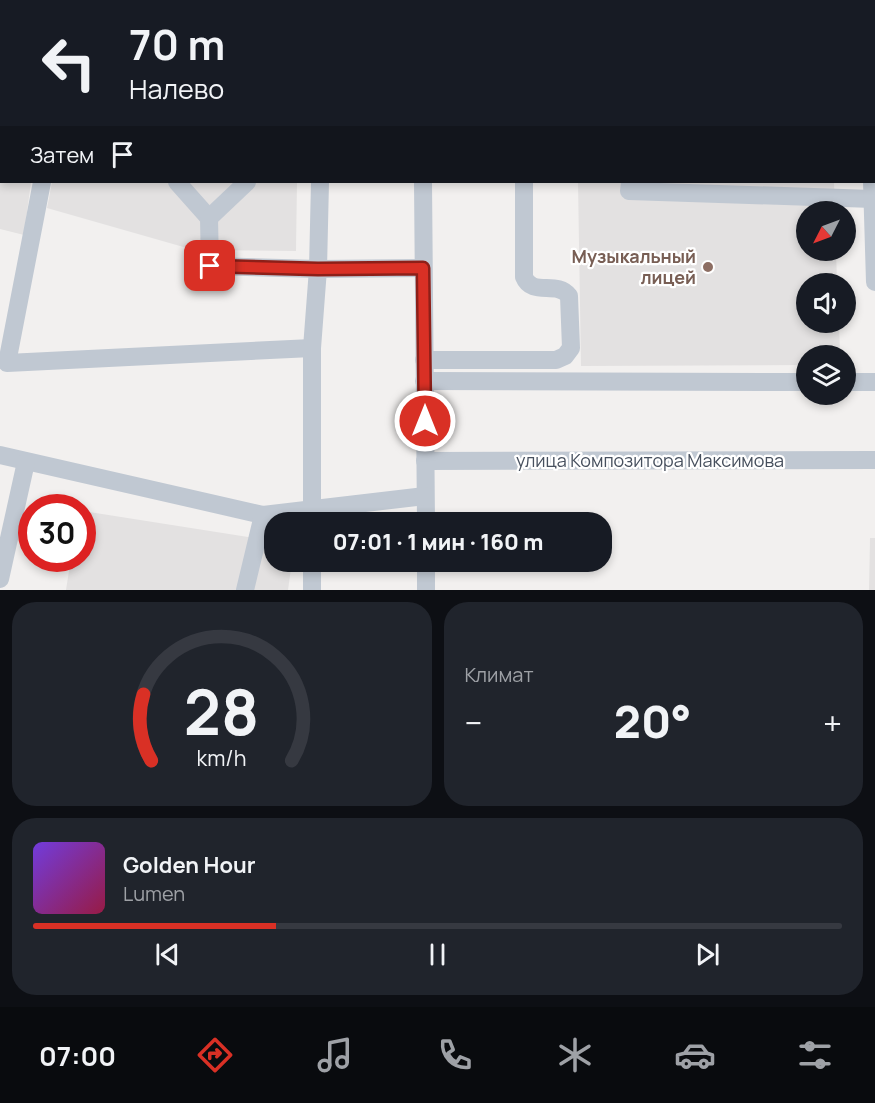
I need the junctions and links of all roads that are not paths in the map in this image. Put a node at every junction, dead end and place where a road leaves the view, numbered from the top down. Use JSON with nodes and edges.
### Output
{"nodes":[{"id":1,"x":42,"y":183,"type":"edge"},
{"id":2,"x":178,"y":183,"type":"edge"},
{"id":3,"x":246,"y":183,"type":"edge"},
{"id":4,"x":320,"y":183,"type":"edge"},
{"id":5,"x":423,"y":183,"type":"edge"},
{"id":6,"x":524,"y":183,"type":"edge"},
{"id":7,"x":630,"y":183,"type":"edge"},
{"id":8,"x":821,"y":190,"type":"edge"},
{"id":9,"x":873,"y":190,"type":"edge"},
{"id":10,"x":209,"y":218,"type":"junction"},
{"id":11,"x":874,"y":232,"type":"edge"},
{"id":12,"x":423,"y":268,"type":"junction"},
{"id":13,"x":318,"y":269,"type":"junction"},
{"id":14,"x":875,"y":282,"type":"edge"},
{"id":15,"x":312,"y":348,"type":"junction"},
{"id":16,"x":424,"y":360,"type":"junction"},
{"id":17,"x":424,"y":381,"type":"junction"},
{"id":18,"x":796,"y":382,"type":"edge"},
{"id":19,"x":856,"y":382,"type":"edge"},
{"id":20,"x":875,"y":382,"type":"edge"},
{"id":21,"x":0,"y":455,"type":"edge"},
{"id":22,"x":875,"y":460,"type":"edge"},
{"id":23,"x":425,"y":461,"type":"junction"},
{"id":24,"x":26,"y":462,"type":"junction"},
{"id":25,"x":425,"y":496,"type":"junction"},
{"id":26,"x":312,"y":512,"type":"edge"},
{"id":27,"x":330,"y":512,"type":"edge"},
{"id":28,"x":426,"y":512,"type":"edge"},
{"id":29,"x":263,"y":515,"type":"joint"},
{"id":30,"x":312,"y":572,"type":"edge"},
{"id":31,"x":426,"y":572,"type":"edge"},
{"id":32,"x":0,"y":579,"type":"edge"},
{"id":33,"x":244,"y":590,"type":"edge"},
{"id":34,"x":312,"y":590,"type":"edge"},
{"id":35,"x":426,"y":590,"type":"edge"}],
"edges":[{"from":1,"to":15,"type":"street"},
{"from":2,"to":10,"type":"street"},
{"from":3,"to":10,"type":"street"},
{"from":4,"to":13,"type":"street"},
{"from":5,"to":12,"type":"street"},
{"from":6,"to":16,"type":"street"},
{"from":7,"to":8,"type":"street"},
{"from":8,"to":9,"type":"street"},
{"from":9,"to":11,"type":"street"},
{"from":10,"to":13,"type":"street"},
{"from":11,"to":14,"type":"street"},
{"from":12,"to":13,"type":"street"},
{"from":12,"to":16,"type":"street"},
{"from":13,"to":15,"type":"street"},
{"from":15,"to":26,"type":"street"},
{"from":16,"to":17,"type":"street"},
{"from":17,"to":18,"type":"street"},
{"from":17,"to":23,"type":"street"},
{"from":19,"to":20,"type":"street"},
{"from":21,"to":24,"type":"street"},
{"from":22,"to":23,"type":"street","name":"улица Композитора Максимова"},
{"from":23,"to":25,"type":"street"},
{"from":24,"to":29,"type":"street"},
{"from":24,"to":32,"type":"street"},
{"from":25,"to":27,"type":"street"},
{"from":25,"to":28,"type":"street"},
{"from":29,"to":33,"type":"street"},
{"from":30,"to":34,"type":"street"},
{"from":31,"to":35,"type":"street"}]}
